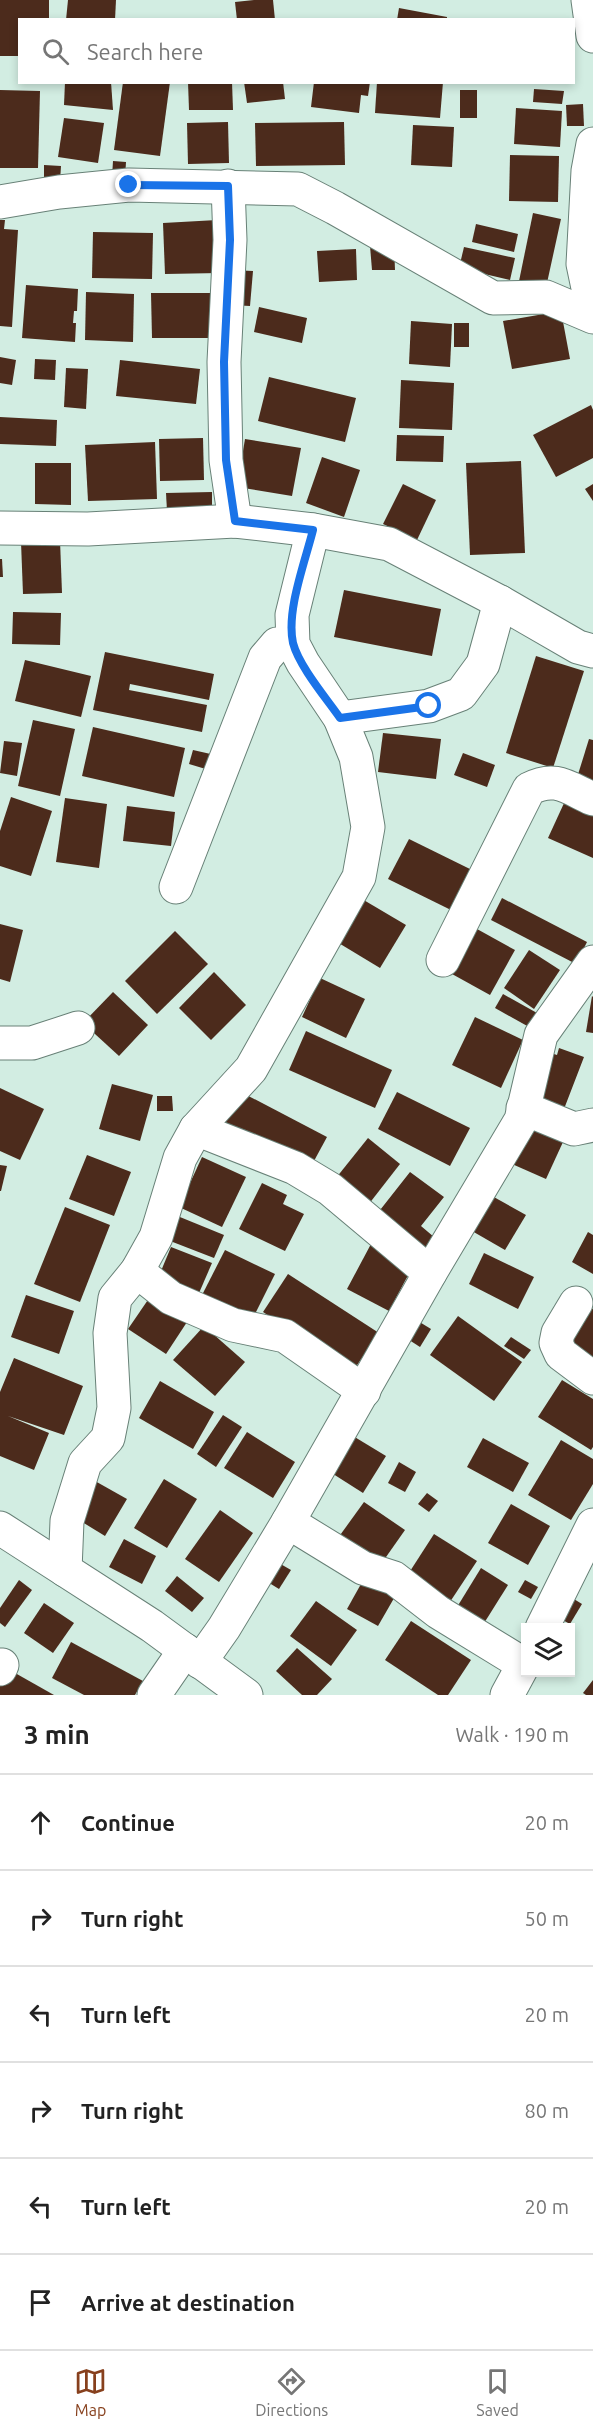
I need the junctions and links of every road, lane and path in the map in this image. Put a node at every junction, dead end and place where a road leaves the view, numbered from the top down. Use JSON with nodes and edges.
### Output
{"nodes":[{"id":1,"x":588,"y":0,"type":"edge"},
{"id":2,"x":593,"y":36,"type":"edge"},
{"id":3,"x":593,"y":144,"type":"edge"},
{"id":4,"x":228,"y":186,"type":"junction"},
{"id":5,"x":0,"y":202,"type":"edge"},
{"id":6,"x":588,"y":264,"type":"edge"},
{"id":7,"x":593,"y":314,"type":"edge"},
{"id":8,"x":235,"y":521,"type":"junction"},
{"id":9,"x":0,"y":528,"type":"edge"},
{"id":10,"x":313,"y":530,"type":"junction"},
{"id":11,"x":500,"y":602,"type":"junction"},
{"id":12,"x":293,"y":644,"type":"junction"},
{"id":13,"x":593,"y":651,"type":"edge"},
{"id":14,"x":340,"y":718,"type":"junction"},
{"id":15,"x":593,"y":799,"type":"edge"},
{"id":16,"x":176,"y":887,"type":"dead end"},
{"id":17,"x":443,"y":960,"type":"dead end"},
{"id":18,"x":593,"y":962,"type":"edge"},
{"id":19,"x":78,"y":1028,"type":"dead end"},
{"id":20,"x":0,"y":1043,"type":"edge"},
{"id":21,"x":523,"y":1108,"type":"junction"},
{"id":22,"x":593,"y":1125,"type":"edge"},
{"id":23,"x":195,"y":1129,"type":"junction"},
{"id":24,"x":137,"y":1272,"type":"junction"},
{"id":25,"x":430,"y":1273,"type":"junction"},
{"id":26,"x":576,"y":1303,"type":"dead end"},
{"id":27,"x":593,"y":1378,"type":"edge"},
{"id":28,"x":364,"y":1391,"type":"junction"},
{"id":29,"x":288,"y":1522,"type":"junction"},
{"id":30,"x":593,"y":1525,"type":"edge"},
{"id":31,"x":0,"y":1528,"type":"edge"},
{"id":32,"x":65,"y":1570,"type":"junction"},
{"id":33,"x":544,"y":1623,"type":"edge"},
{"id":34,"x":192,"y":1656,"type":"junction"},
{"id":35,"x":521,"y":1660,"type":"edge"},
{"id":36,"x":521,"y":1668,"type":"edge"},
{"id":37,"x":154,"y":1695,"type":"edge"},
{"id":38,"x":246,"y":1695,"type":"edge"},
{"id":39,"x":507,"y":1695,"type":"edge"}],
"edges":[{"from":1,"to":2,"type":"street"},
{"from":3,"to":6,"type":"street"},
{"from":4,"to":5,"type":"street"},
{"from":4,"to":7,"type":"street"},
{"from":4,"to":8,"type":"street"},
{"from":6,"to":7,"type":"street"},
{"from":8,"to":9,"type":"street"},
{"from":8,"to":10,"type":"street"},
{"from":10,"to":11,"type":"street"},
{"from":10,"to":12,"type":"street"},
{"from":11,"to":13,"type":"street"},
{"from":11,"to":14,"type":"street"},
{"from":12,"to":14,"type":"street"},
{"from":12,"to":16,"type":"street"},
{"from":14,"to":23,"type":"street"},
{"from":15,"to":17,"type":"street"},
{"from":18,"to":21,"type":"street"},
{"from":19,"to":20,"type":"street"},
{"from":21,"to":22,"type":"street"},
{"from":21,"to":25,"type":"street"},
{"from":23,"to":24,"type":"street"},
{"from":23,"to":25,"type":"street"},
{"from":24,"to":28,"type":"street"},
{"from":24,"to":32,"type":"street"},
{"from":25,"to":28,"type":"street"},
{"from":26,"to":27,"type":"street"},
{"from":28,"to":29,"type":"street"},
{"from":29,"to":34,"type":"street"},
{"from":29,"to":35,"type":"street"},
{"from":30,"to":33,"type":"street"},
{"from":31,"to":32,"type":"street"},
{"from":32,"to":34,"type":"street"},
{"from":34,"to":37,"type":"street"},
{"from":34,"to":38,"type":"street"},
{"from":36,"to":39,"type":"street"}]}
